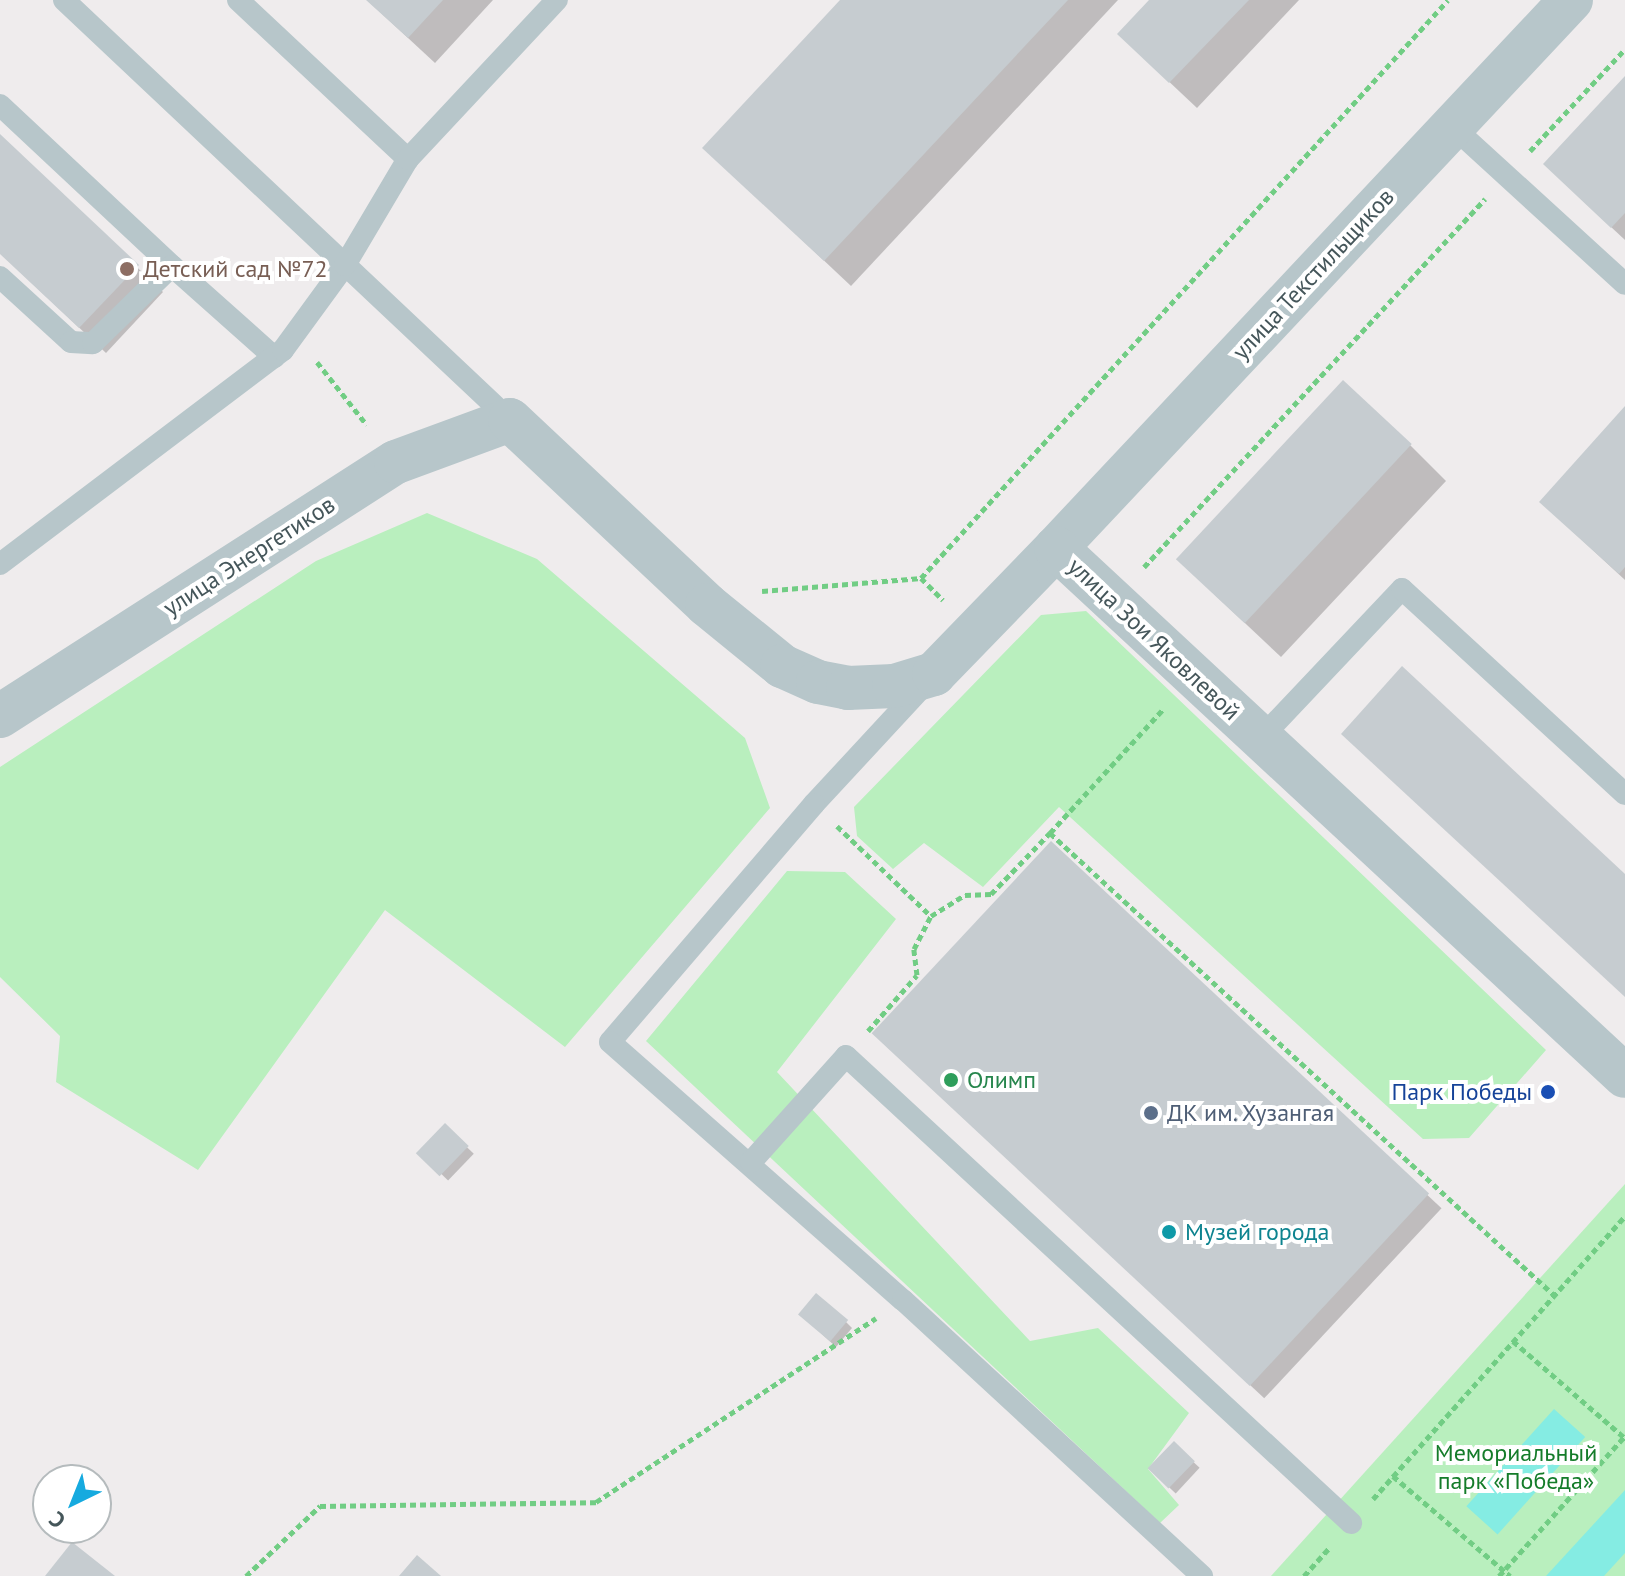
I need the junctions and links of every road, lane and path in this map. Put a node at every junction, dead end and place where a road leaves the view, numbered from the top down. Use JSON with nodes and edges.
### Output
{"nodes":[{"id":1,"x":64,"y":0,"type":"edge"},
{"id":2,"x":238,"y":0,"type":"edge"},
{"id":3,"x":557,"y":0,"type":"edge"},
{"id":4,"x":1448,"y":0,"type":"edge"},
{"id":5,"x":1571,"y":0,"type":"edge"},
{"id":6,"x":1625,"y":49,"type":"edge"},
{"id":7,"x":0,"y":105,"type":"edge"},
{"id":8,"x":1452,"y":126,"type":"junction"},
{"id":9,"x":408,"y":159,"type":"junction"},
{"id":10,"x":1507,"y":175,"type":"junction"},
{"id":11,"x":345,"y":265,"type":"junction"},
{"id":12,"x":172,"y":266,"type":"junction"},
{"id":13,"x":0,"y":277,"type":"edge"},
{"id":14,"x":1625,"y":284,"type":"edge"},
{"id":15,"x":274,"y":357,"type":"junction"},
{"id":16,"x":510,"y":420,"type":"junction"},
{"id":17,"x":1056,"y":548,"type":"junction"},
{"id":18,"x":0,"y":564,"type":"edge"},
{"id":19,"x":1139,"y":573,"type":"dead end"},
{"id":20,"x":707,"y":605,"type":"junction"},
{"id":21,"x":934,"y":674,"type":"junction"},
{"id":22,"x":1171,"y":701,"type":"dead end"},
{"id":23,"x":0,"y":716,"type":"edge"},
{"id":24,"x":1261,"y":738,"type":"junction"},
{"id":25,"x":1625,"y":794,"type":"edge"},
{"id":26,"x":814,"y":804,"type":"junction"},
{"id":27,"x":1050,"y":833,"type":"junction"},
{"id":28,"x":931,"y":916,"type":"junction"},
{"id":29,"x":846,"y":1056,"type":"junction"},
{"id":30,"x":1625,"y":1076,"type":"edge"},
{"id":31,"x":751,"y":1162,"type":"junction"},
{"id":32,"x":1625,"y":1216,"type":"edge"},
{"id":33,"x":1554,"y":1295,"type":"junction"},
{"id":34,"x":903,"y":1300,"type":"junction"},
{"id":35,"x":1513,"y":1341,"type":"junction"},
{"id":36,"x":1625,"y":1437,"type":"edge"},
{"id":37,"x":1393,"y":1476,"type":"junction"},
{"id":38,"x":1351,"y":1523,"type":"junction"},
{"id":39,"x":1502,"y":1573,"type":"edge"},
{"id":40,"x":246,"y":1576,"type":"edge"},
{"id":41,"x":1202,"y":1576,"type":"edge"},
{"id":42,"x":1304,"y":1576,"type":"edge"},
{"id":43,"x":1510,"y":1576,"type":"edge"}],
"edges":[{"from":1,"to":11,"type":"lane"},
{"from":2,"to":9,"type":"lane"},
{"from":3,"to":9,"type":"lane"},
{"from":4,"to":20,"type":"path"},
{"from":5,"to":8,"type":"street","name":"улица Текстильщиков"},
{"from":6,"to":10,"type":"path"},
{"from":7,"to":12,"type":"lane"},
{"from":8,"to":10,"type":"lane"},
{"from":8,"to":17,"type":"street","name":"улица Текстильщиков"},
{"from":9,"to":11,"type":"lane"},
{"from":10,"to":14,"type":"lane"},
{"from":10,"to":19,"type":"path"},
{"from":11,"to":15,"type":"lane"},
{"from":11,"to":16,"type":"lane"},
{"from":12,"to":13,"type":"lane"},
{"from":12,"to":15,"type":"lane"},
{"from":15,"to":18,"type":"lane"},
{"from":16,"to":20,"type":"street","name":"улица Зои Яковлевой"},
{"from":16,"to":23,"type":"street","name":"улица Энергетиков"},
{"from":17,"to":21,"type":"street","name":"улица Зои Яковлевой"},
{"from":17,"to":24,"type":"street","name":"улица Зои Яковлевой"},
{"from":20,"to":21,"type":"street","name":"улица Зои Яковлевой"},
{"from":21,"to":26,"type":"lane"},
{"from":22,"to":27,"type":"path"},
{"from":24,"to":25,"type":"lane"},
{"from":24,"to":30,"type":"street","name":"улица Зои Яковлевой"},
{"from":26,"to":28,"type":"path"},
{"from":26,"to":31,"type":"lane"},
{"from":27,"to":28,"type":"path"},
{"from":27,"to":33,"type":"path"},
{"from":28,"to":29,"type":"path"},
{"from":29,"to":31,"type":"lane"},
{"from":29,"to":38,"type":"lane"},
{"from":31,"to":34,"type":"lane"},
{"from":32,"to":33,"type":"path"},
{"from":33,"to":35,"type":"path"},
{"from":34,"to":40,"type":"path"},
{"from":34,"to":41,"type":"lane"},
{"from":35,"to":36,"type":"path"},
{"from":35,"to":37,"type":"path"},
{"from":36,"to":39,"type":"path"},
{"from":37,"to":38,"type":"path"},
{"from":37,"to":39,"type":"path"},
{"from":38,"to":42,"type":"path"},
{"from":39,"to":43,"type":"path"}]}
